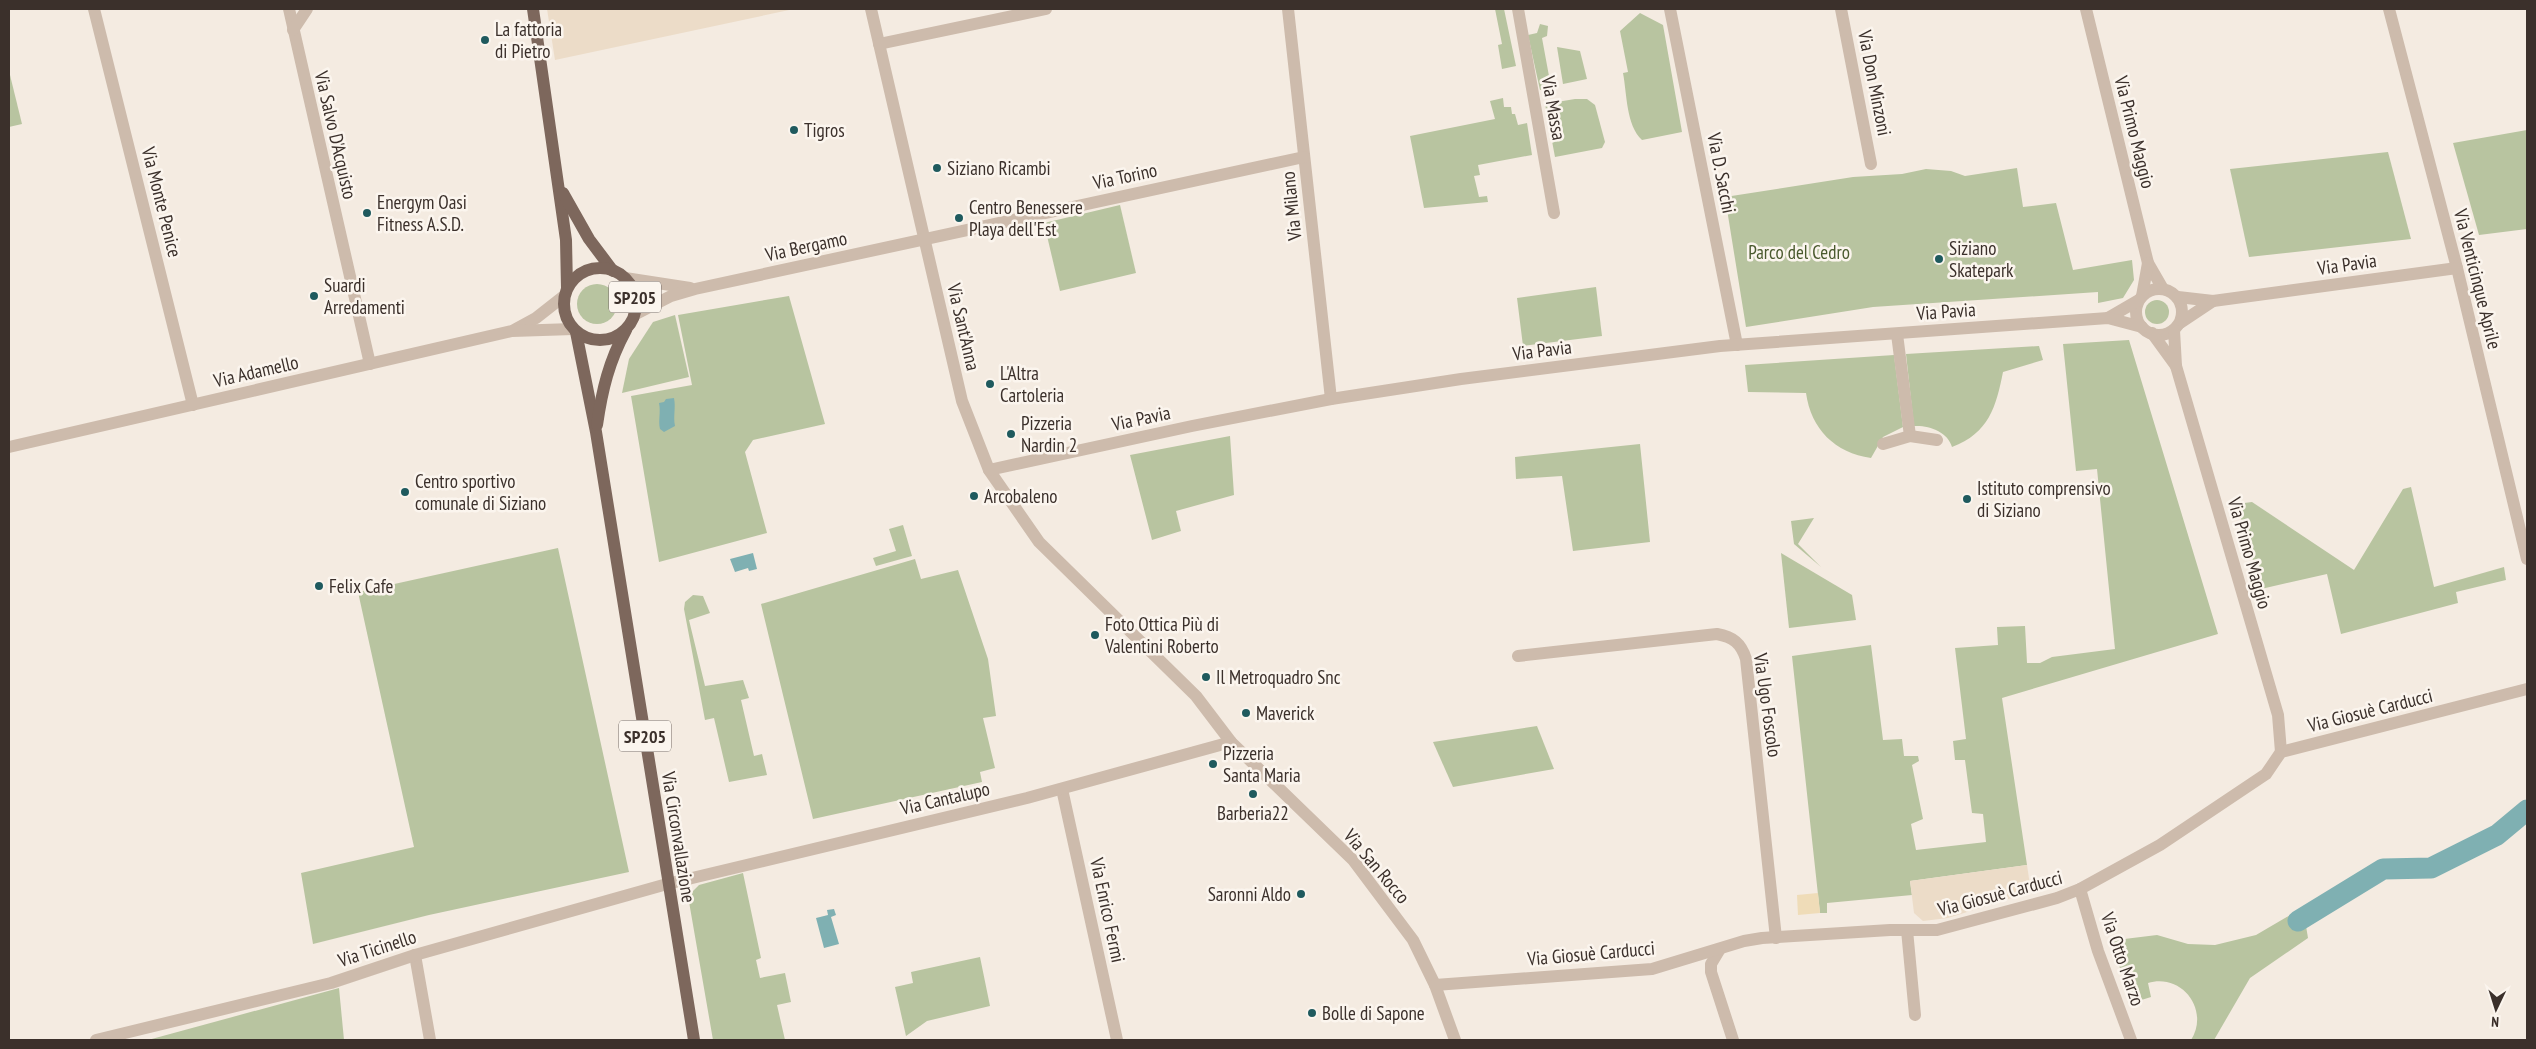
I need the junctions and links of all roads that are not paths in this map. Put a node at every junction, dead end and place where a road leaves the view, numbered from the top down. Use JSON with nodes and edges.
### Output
{"nodes":[{"id":1,"x":94,"y":9,"type":"edge"},
{"id":2,"x":289,"y":9,"type":"edge"},
{"id":3,"x":307,"y":9,"type":"edge"},
{"id":4,"x":533,"y":9,"type":"edge"},
{"id":5,"x":872,"y":9,"type":"edge"},
{"id":6,"x":1046,"y":9,"type":"edge"},
{"id":7,"x":1291,"y":9,"type":"edge"},
{"id":8,"x":1518,"y":9,"type":"edge"},
{"id":9,"x":1670,"y":9,"type":"edge"},
{"id":10,"x":1841,"y":9,"type":"edge"},
{"id":11,"x":2086,"y":9,"type":"edge"},
{"id":12,"x":2389,"y":9,"type":"edge"},
{"id":13,"x":293,"y":30,"type":"junction"},
{"id":14,"x":879,"y":44,"type":"junction"},
{"id":15,"x":1304,"y":157,"type":"junction"},
{"id":16,"x":1871,"y":164,"type":"dead end"},
{"id":17,"x":558,"y":184,"type":"junction"},
{"id":18,"x":1554,"y":213,"type":"dead end"},
{"id":19,"x":925,"y":238,"type":"junction"},
{"id":20,"x":2148,"y":263,"type":"junction"},
{"id":21,"x":2457,"y":268,"type":"junction"},
{"id":22,"x":613,"y":270,"type":"junction"},
{"id":23,"x":625,"y":278,"type":"junction"},
{"id":24,"x":2163,"y":288,"type":"junction"},
{"id":25,"x":695,"y":289,"type":"junction"},
{"id":26,"x":565,"y":292,"type":"junction"},
{"id":27,"x":2178,"y":297,"type":"junction"},
{"id":28,"x":2141,"y":298,"type":"junction"},
{"id":29,"x":2213,"y":302,"type":"junction"},
{"id":30,"x":634,"y":315,"type":"junction"},
{"id":31,"x":2108,"y":318,"type":"junction"},
{"id":32,"x":2177,"y":326,"type":"junction"},
{"id":33,"x":626,"y":329,"type":"junction"},
{"id":34,"x":574,"y":330,"type":"junction"},
{"id":35,"x":2147,"y":330,"type":"junction"},
{"id":36,"x":512,"y":331,"type":"junction"},
{"id":37,"x":1897,"y":334,"type":"junction"},
{"id":38,"x":1737,"y":345,"type":"junction"},
{"id":39,"x":370,"y":364,"type":"junction"},
{"id":40,"x":2176,"y":366,"type":"junction"},
{"id":41,"x":1331,"y":399,"type":"junction"},
{"id":42,"x":193,"y":405,"type":"junction"},
{"id":43,"x":596,"y":432,"type":"junction"},
{"id":44,"x":1910,"y":436,"type":"junction"},
{"id":45,"x":1937,"y":440,"type":"dead end"},
{"id":46,"x":1883,"y":444,"type":"dead end"},
{"id":47,"x":9,"y":447,"type":"edge"},
{"id":48,"x":988,"y":470,"type":"junction"},
{"id":49,"x":2527,"y":559,"type":"edge"},
{"id":50,"x":1518,"y":656,"type":"dead end"},
{"id":51,"x":2527,"y":688,"type":"edge"},
{"id":52,"x":1231,"y":742,"type":"junction"},
{"id":53,"x":2281,"y":752,"type":"junction"},
{"id":54,"x":1062,"y":789,"type":"junction"},
{"id":55,"x":667,"y":884,"type":"junction"},
{"id":56,"x":2080,"y":889,"type":"junction"},
{"id":57,"x":1907,"y":930,"type":"junction"},
{"id":58,"x":1776,"y":938,"type":"junction"},
{"id":59,"x":1720,"y":949,"type":"junction"},
{"id":60,"x":415,"y":955,"type":"junction"},
{"id":61,"x":1435,"y":984,"type":"junction"},
{"id":62,"x":1915,"y":1015,"type":"dead end"},
{"id":63,"x":96,"y":1040,"type":"edge"},
{"id":64,"x":430,"y":1040,"type":"edge"},
{"id":65,"x":694,"y":1040,"type":"edge"},
{"id":66,"x":1118,"y":1040,"type":"edge"},
{"id":67,"x":1455,"y":1040,"type":"edge"},
{"id":68,"x":1733,"y":1040,"type":"edge"},
{"id":69,"x":2131,"y":1040,"type":"edge"}],
"edges":[{"from":1,"to":42,"type":"street","name":"Via Monte Penice"},
{"from":2,"to":13,"type":"street","name":"Via Salvo D'Acquisto"},
{"from":3,"to":13,"type":"street"},
{"from":4,"to":17,"type":"main road","number":"SP205"},
{"from":5,"to":14,"type":"street","name":"Via Sant'Anna"},
{"from":6,"to":14,"type":"street"},
{"from":7,"to":15,"type":"street","name":"Via Milano"},
{"from":8,"to":18,"type":"street","name":"Via Massa"},
{"from":9,"to":38,"type":"street","name":"Via D. Sacchi"},
{"from":10,"to":16,"type":"street","name":"Via Don Minzoni"},
{"from":11,"to":20,"type":"street","name":"Via Primo Maggio"},
{"from":12,"to":21,"type":"street","name":"Via Venticinque Aprile"},
{"from":13,"to":39,"type":"street","name":"Via Salvo D'Acquisto"},
{"from":14,"to":19,"type":"street","name":"Via Sant'Anna"},
{"from":15,"to":19,"type":"street","name":"Via Torino"},
{"from":15,"to":41,"type":"street","name":"Via Milano"},
{"from":17,"to":22,"type":"main road","number":"SP205"},
{"from":17,"to":26,"type":"main road","number":"SP205"},
{"from":19,"to":25,"type":"street","name":"Via Bergamo"},
{"from":19,"to":48,"type":"street","name":"Via Sant'Anna"},
{"from":20,"to":24,"type":"street","name":"Via Primo Maggio"},
{"from":20,"to":28,"type":"street","name":"Via Primo Maggio"},
{"from":21,"to":29,"type":"street","name":"Via Pavia"},
{"from":21,"to":49,"type":"street","name":"Via Venticinque Aprile"},
{"from":22,"to":23,"type":"main road","number":"SP205"},
{"from":22,"to":26,"type":"main road","number":"SP205"},
{"from":23,"to":25,"type":"street","name":"Via Bergamo"},
{"from":23,"to":30,"type":"main road","number":"SP205"},
{"from":24,"to":27,"type":"street","name":"Via Primo Maggio"},
{"from":24,"to":28,"type":"street"},
{"from":25,"to":30,"type":"street","name":"Via Bergamo"},
{"from":26,"to":34,"type":"main road","number":"SP205"},
{"from":26,"to":36,"type":"street"},
{"from":27,"to":29,"type":"street","name":"Via Pavia"},
{"from":27,"to":32,"type":"street","name":"Via Primo Maggio"},
{"from":28,"to":31,"type":"street","name":"Via Pavia"},
{"from":28,"to":35,"type":"street","name":"Via Primo Maggio"},
{"from":29,"to":32,"type":"street","name":"Via Pavia"},
{"from":30,"to":33,"type":"main road","number":"SP205"},
{"from":31,"to":35,"type":"street","name":"Via Pavia"},
{"from":31,"to":37,"type":"street","name":"Via Pavia"},
{"from":32,"to":35,"type":"street"},
{"from":32,"to":40,"type":"street","name":"Via Primo Maggio"},
{"from":33,"to":34,"type":"main road","number":"SP205"},
{"from":33,"to":43,"type":"main road","number":"SP205"},
{"from":34,"to":36,"type":"street"},
{"from":34,"to":43,"type":"main road","number":"SP205"},
{"from":35,"to":40,"type":"street","name":"Via Primo Maggio"},
{"from":36,"to":39,"type":"street","name":"Via Adamello"},
{"from":37,"to":38,"type":"street","name":"Via Pavia"},
{"from":37,"to":44,"type":"street"},
{"from":38,"to":41,"type":"street","name":"Via Pavia"},
{"from":39,"to":42,"type":"street","name":"Via Adamello"},
{"from":40,"to":53,"type":"street","name":"Via Primo Maggio"},
{"from":41,"to":48,"type":"street","name":"Via Pavia"},
{"from":42,"to":47,"type":"street","name":"Via Adamello"},
{"from":43,"to":55,"type":"main road","name":"Via Circonvallazione","number":"SP205"},
{"from":44,"to":45,"type":"street"},
{"from":44,"to":46,"type":"street"},
{"from":48,"to":52,"type":"street","name":"Via Sant'Anna"},
{"from":50,"to":58,"type":"street","name":"Via Ugo Foscolo"},
{"from":51,"to":53,"type":"street","name":"Via Giosuè Carducci"},
{"from":52,"to":54,"type":"street","name":"Via Cantalupo"},
{"from":52,"to":61,"type":"street","name":"Via San Rocco"},
{"from":53,"to":56,"type":"street","name":"Via Giosuè Carducci"},
{"from":54,"to":55,"type":"street","name":"Via Cantalupo"},
{"from":54,"to":66,"type":"street","name":"Via Enrico Fermi"},
{"from":55,"to":60,"type":"street","name":"Via Ticinello"},
{"from":55,"to":65,"type":"main road","name":"Via Circonvallazione","number":"SP205"},
{"from":56,"to":57,"type":"street","name":"Via Giosuè Carducci"},
{"from":56,"to":69,"type":"street","name":"Via Otto Marzo"},
{"from":57,"to":58,"type":"street","name":"Via Giosuè Carducci"},
{"from":57,"to":62,"type":"street"},
{"from":58,"to":59,"type":"street","name":"Via Giosuè Carducci"},
{"from":59,"to":61,"type":"street","name":"Via Giosuè Carducci"},
{"from":59,"to":68,"type":"street"},
{"from":60,"to":63,"type":"street","name":"Via Ticinello"},
{"from":60,"to":64,"type":"street"},
{"from":61,"to":67,"type":"street","name":"Via San Rocco"}]}
